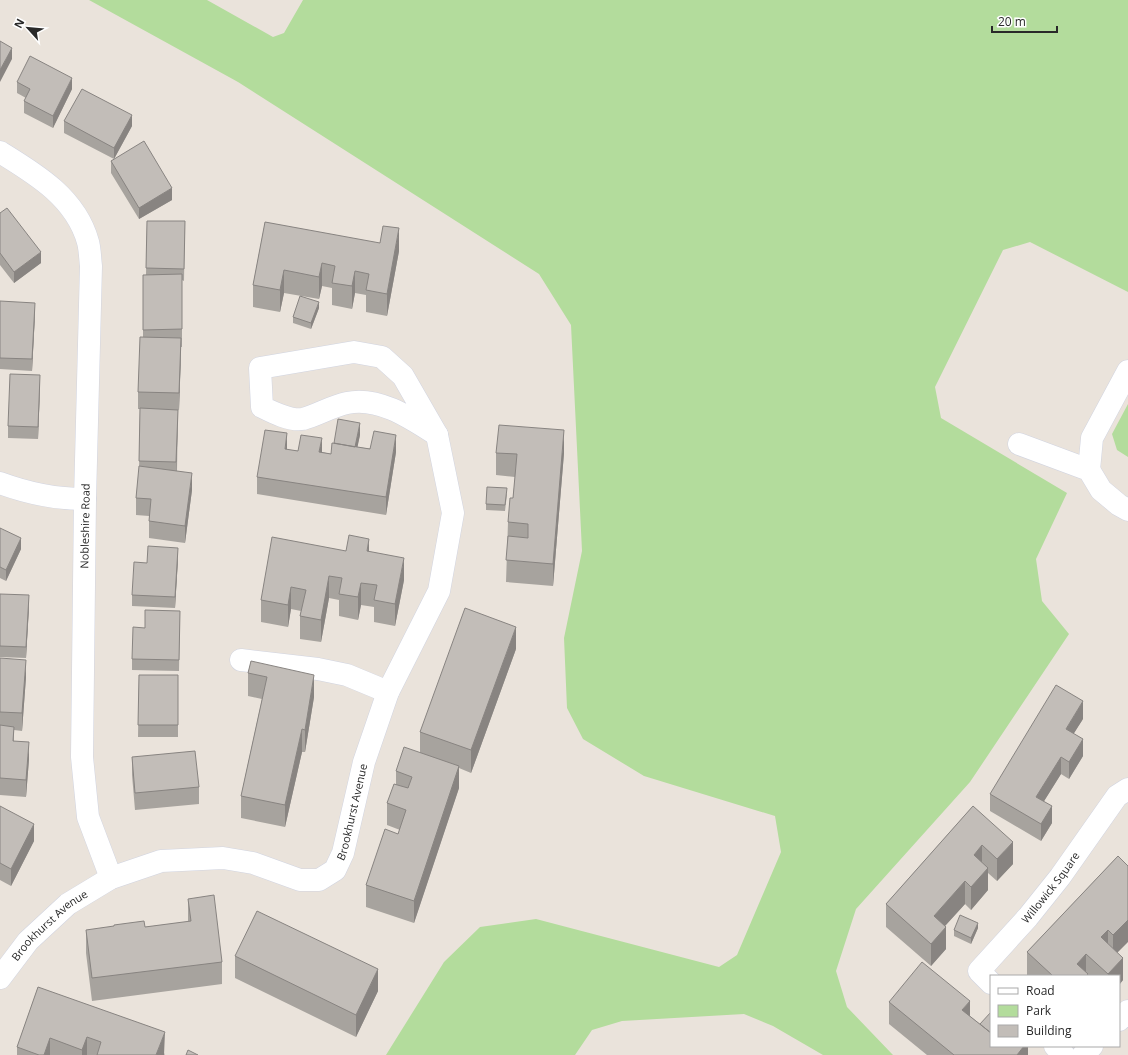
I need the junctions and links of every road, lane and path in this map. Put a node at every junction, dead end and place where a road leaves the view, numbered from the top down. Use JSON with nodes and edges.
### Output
{"nodes":[{"id":1,"x":0,"y":152,"type":"edge"},
{"id":2,"x":1128,"y":371,"type":"edge"},
{"id":3,"x":437,"y":435,"type":"junction"},
{"id":4,"x":1019,"y":444,"type":"dead end"},
{"id":5,"x":1089,"y":470,"type":"junction"},
{"id":6,"x":0,"y":482,"type":"edge"},
{"id":7,"x":85,"y":500,"type":"junction"},
{"id":8,"x":1128,"y":510,"type":"edge"},
{"id":9,"x":241,"y":660,"type":"dead end"},
{"id":10,"x":388,"y":692,"type":"junction"},
{"id":11,"x":1128,"y":789,"type":"edge"},
{"id":12,"x":111,"y":878,"type":"junction"},
{"id":13,"x":0,"y":978,"type":"edge"},
{"id":14,"x":990,"y":982,"type":"edge"},
{"id":15,"x":1128,"y":1011,"type":"edge"},
{"id":16,"x":1120,"y":1019,"type":"edge"},
{"id":17,"x":1056,"y":1047,"type":"edge"},
{"id":18,"x":1091,"y":1047,"type":"edge"},
{"id":19,"x":1064,"y":1055,"type":"edge"},
{"id":20,"x":1083,"y":1055,"type":"edge"}],
"edges":[{"from":1,"to":7,"type":"street","name":"Nobleshire Road"},
{"from":2,"to":5,"type":"street"},
{"from":3,"to":3,"type":"street","name":"Brookhurst Avenue"},
{"from":3,"to":10,"type":"street","name":"Brookhurst Avenue"},
{"from":4,"to":5,"type":"street"},
{"from":5,"to":8,"type":"street"},
{"from":6,"to":7,"type":"street"},
{"from":7,"to":12,"type":"street","name":"Nobleshire Road"},
{"from":9,"to":10,"type":"street"},
{"from":10,"to":12,"type":"street","name":"Brookhurst Avenue"},
{"from":11,"to":14,"type":"street","name":"Willowick Square"},
{"from":12,"to":13,"type":"street","name":"Brookhurst Avenue"},
{"from":15,"to":16,"type":"street"},
{"from":17,"to":19,"type":"street"},
{"from":18,"to":20,"type":"street"}]}
